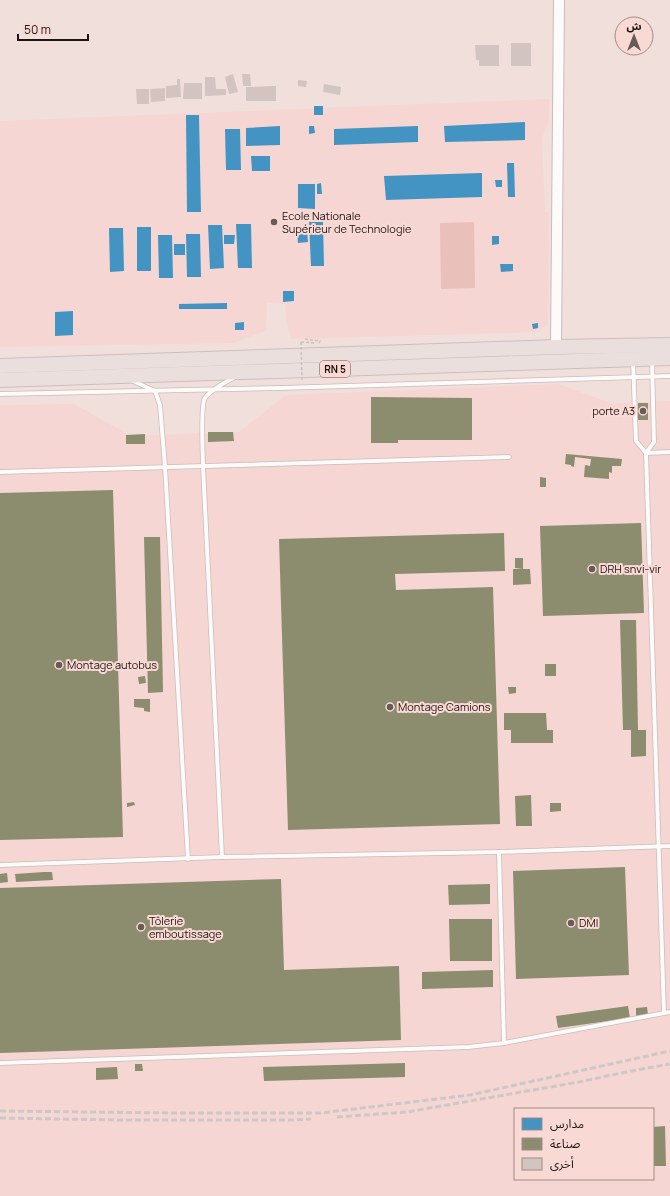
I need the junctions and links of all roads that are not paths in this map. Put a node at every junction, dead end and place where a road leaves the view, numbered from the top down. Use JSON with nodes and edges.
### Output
{"nodes":[{"id":1,"x":559,"y":0,"type":"edge"},
{"id":2,"x":670,"y":345,"type":"edge"},
{"id":3,"x":556,"y":347,"type":"junction"},
{"id":4,"x":670,"y":358,"type":"edge"},
{"id":5,"x":633,"y":359,"type":"junction"},
{"id":6,"x":652,"y":359,"type":"junction"},
{"id":7,"x":0,"y":366,"type":"edge"},
{"id":8,"x":245,"y":372,"type":"junction"},
{"id":9,"x":122,"y":376,"type":"junction"},
{"id":10,"x":670,"y":376,"type":"edge"},
{"id":11,"x":634,"y":377,"type":"junction"},
{"id":12,"x":652,"y":377,"type":"junction"},
{"id":13,"x":0,"y":380,"type":"edge"},
{"id":14,"x":214,"y":390,"type":"junction"},
{"id":15,"x":155,"y":391,"type":"junction"},
{"id":16,"x":0,"y":394,"type":"edge"},
{"id":17,"x":670,"y":452,"type":"edge"},
{"id":18,"x":646,"y":453,"type":"junction"},
{"id":19,"x":510,"y":457,"type":"dead end"},
{"id":20,"x":203,"y":466,"type":"junction"},
{"id":21,"x":166,"y":467,"type":"junction"},
{"id":22,"x":0,"y":472,"type":"edge"},
{"id":23,"x":670,"y":846,"type":"edge"},
{"id":24,"x":658,"y":847,"type":"junction"},
{"id":25,"x":499,"y":852,"type":"junction"},
{"id":26,"x":222,"y":858,"type":"junction"},
{"id":27,"x":188,"y":859,"type":"junction"},
{"id":28,"x":0,"y":865,"type":"edge"},
{"id":29,"x":670,"y":1012,"type":"edge"},
{"id":30,"x":664,"y":1013,"type":"junction"},
{"id":31,"x":504,"y":1043,"type":"junction"},
{"id":32,"x":0,"y":1063,"type":"edge"}],
"edges":[{"from":1,"to":3,"type":"street"},
{"from":2,"to":3,"type":"highway","number":"RN 5"},
{"from":3,"to":7,"type":"highway","number":"RN 5"},
{"from":4,"to":6,"type":"highway","number":"RN 5"},
{"from":5,"to":6,"type":"highway","number":"RN 5"},
{"from":5,"to":8,"type":"highway","number":"RN 5"},
{"from":5,"to":11,"type":"lane"},
{"from":6,"to":12,"type":"lane"},
{"from":8,"to":9,"type":"highway","number":"RN 5"},
{"from":8,"to":14,"type":"lane"},
{"from":9,"to":13,"type":"highway","number":"RN 5"},
{"from":9,"to":15,"type":"lane"},
{"from":10,"to":12,"type":"lane"},
{"from":11,"to":12,"type":"lane"},
{"from":11,"to":14,"type":"lane"},
{"from":11,"to":18,"type":"lane"},
{"from":12,"to":18,"type":"lane"},
{"from":14,"to":15,"type":"lane"},
{"from":14,"to":20,"type":"lane"},
{"from":15,"to":16,"type":"lane"},
{"from":15,"to":21,"type":"lane"},
{"from":17,"to":18,"type":"lane"},
{"from":18,"to":24,"type":"lane"},
{"from":19,"to":20,"type":"lane"},
{"from":20,"to":21,"type":"lane"},
{"from":20,"to":26,"type":"lane"},
{"from":21,"to":22,"type":"lane"},
{"from":21,"to":27,"type":"lane"},
{"from":23,"to":24,"type":"lane"},
{"from":24,"to":25,"type":"lane"},
{"from":24,"to":30,"type":"lane"},
{"from":25,"to":26,"type":"lane"},
{"from":25,"to":31,"type":"lane"},
{"from":26,"to":27,"type":"lane"},
{"from":27,"to":28,"type":"lane"},
{"from":29,"to":30,"type":"lane"},
{"from":30,"to":31,"type":"lane"},
{"from":31,"to":32,"type":"lane"}]}
